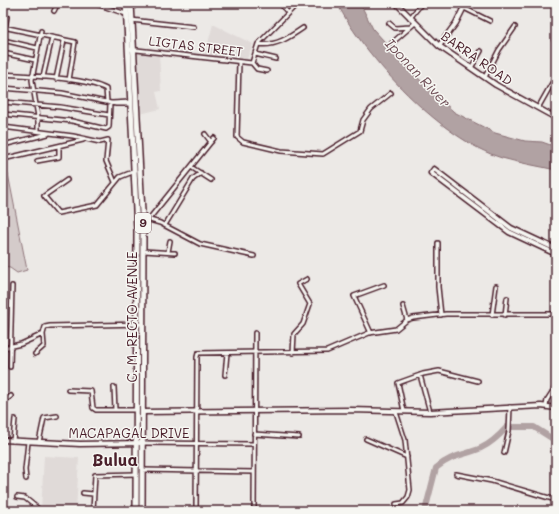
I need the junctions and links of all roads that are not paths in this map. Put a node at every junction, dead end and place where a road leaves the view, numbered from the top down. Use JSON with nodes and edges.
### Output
{"nodes":[{"id":1,"x":58,"y":3,"type":"edge"},
{"id":2,"x":94,"y":3,"type":"edge"},
{"id":3,"x":126,"y":3,"type":"edge"},
{"id":4,"x":131,"y":3,"type":"edge"},
{"id":5,"x":280,"y":3,"type":"edge"},
{"id":6,"x":298,"y":3,"type":"edge"},
{"id":7,"x":396,"y":3,"type":"edge"},
{"id":8,"x":422,"y":3,"type":"edge"},
{"id":9,"x":456,"y":3,"type":"edge"},
{"id":10,"x":466,"y":3,"type":"edge"},
{"id":11,"x":464,"y":8,"type":"junction"},
{"id":12,"x":54,"y":12,"type":"dead end"},
{"id":13,"x":288,"y":13,"type":"junction"},
{"id":14,"x":126,"y":14,"type":"junction"},
{"id":15,"x":3,"y":15,"type":"edge"},
{"id":16,"x":410,"y":18,"type":"junction"},
{"id":17,"x":131,"y":20,"type":"junction"},
{"id":18,"x":490,"y":21,"type":"dead end"},
{"id":19,"x":415,"y":23,"type":"junction"},
{"id":20,"x":389,"y":24,"type":"dead end"},
{"id":21,"x":194,"y":27,"type":"dead end"},
{"id":22,"x":410,"y":27,"type":"junction"},
{"id":23,"x":515,"y":27,"type":"dead end"},
{"id":24,"x":4,"y":28,"type":"edge"},
{"id":25,"x":303,"y":28,"type":"dead end"},
{"id":26,"x":41,"y":31,"type":"dead end"},
{"id":27,"x":40,"y":36,"type":"junction"},
{"id":28,"x":52,"y":38,"type":"junction"},
{"id":29,"x":3,"y":40,"type":"edge"},
{"id":30,"x":64,"y":41,"type":"junction"},
{"id":31,"x":392,"y":43,"type":"dead end"},
{"id":32,"x":258,"y":44,"type":"junction"},
{"id":33,"x":439,"y":46,"type":"junction"},
{"id":34,"x":37,"y":48,"type":"junction"},
{"id":35,"x":130,"y":49,"type":"junction"},
{"id":36,"x":481,"y":51,"type":"dead end"},
{"id":37,"x":3,"y":53,"type":"edge"},
{"id":38,"x":255,"y":54,"type":"junction"},
{"id":39,"x":276,"y":59,"type":"dead end"},
{"id":40,"x":35,"y":60,"type":"junction"},
{"id":41,"x":239,"y":62,"type":"junction"},
{"id":42,"x":252,"y":63,"type":"junction"},
{"id":43,"x":471,"y":68,"type":"junction"},
{"id":44,"x":267,"y":71,"type":"dead end"},
{"id":45,"x":3,"y":74,"type":"edge"},
{"id":46,"x":32,"y":76,"type":"junction"},
{"id":47,"x":556,"y":76,"type":"edge"},
{"id":48,"x":43,"y":77,"type":"junction"},
{"id":49,"x":485,"y":77,"type":"junction"},
{"id":50,"x":56,"y":79,"type":"junction"},
{"id":51,"x":69,"y":80,"type":"junction"},
{"id":52,"x":3,"y":88,"type":"edge"},
{"id":53,"x":32,"y":91,"type":"junction"},
{"id":54,"x":391,"y":93,"type":"dead end"},
{"id":55,"x":3,"y":102,"type":"edge"},
{"id":56,"x":109,"y":102,"type":"junction"},
{"id":57,"x":130,"y":103,"type":"junction"},
{"id":58,"x":36,"y":104,"type":"junction"},
{"id":59,"x":538,"y":108,"type":"junction"},
{"id":60,"x":3,"y":114,"type":"edge"},
{"id":61,"x":109,"y":115,"type":"junction"},
{"id":62,"x":38,"y":118,"type":"junction"},
{"id":63,"x":556,"y":118,"type":"edge"},
{"id":64,"x":3,"y":127,"type":"edge"},
{"id":65,"x":38,"y":131,"type":"junction"},
{"id":66,"x":50,"y":133,"type":"junction"},
{"id":67,"x":205,"y":134,"type":"dead end"},
{"id":68,"x":214,"y":138,"type":"dead end"},
{"id":69,"x":84,"y":140,"type":"junction"},
{"id":70,"x":211,"y":142,"type":"junction"},
{"id":71,"x":3,"y":145,"type":"edge"},
{"id":72,"x":59,"y":147,"type":"junction"},
{"id":73,"x":3,"y":159,"type":"edge"},
{"id":74,"x":37,"y":161,"type":"dead end"},
{"id":75,"x":191,"y":167,"type":"junction"},
{"id":76,"x":136,"y":170,"type":"junction"},
{"id":77,"x":201,"y":173,"type":"junction"},
{"id":78,"x":67,"y":180,"type":"dead end"},
{"id":79,"x":211,"y":180,"type":"dead end"},
{"id":80,"x":115,"y":182,"type":"junction"},
{"id":81,"x":146,"y":218,"type":"junction"},
{"id":82,"x":165,"y":225,"type":"junction"},
{"id":83,"x":170,"y":241,"type":"dead end"},
{"id":84,"x":438,"y":243,"type":"dead end"},
{"id":85,"x":556,"y":249,"type":"edge"},
{"id":86,"x":144,"y":251,"type":"junction"},
{"id":87,"x":168,"y":252,"type":"junction"},
{"id":88,"x":175,"y":253,"type":"dead end"},
{"id":89,"x":556,"y":254,"type":"edge"},
{"id":90,"x":254,"y":256,"type":"dead end"},
{"id":91,"x":307,"y":279,"type":"dead end"},
{"id":92,"x":384,"y":285,"type":"dead end"},
{"id":93,"x":12,"y":286,"type":"dead end"},
{"id":94,"x":496,"y":286,"type":"dead end"},
{"id":95,"x":507,"y":298,"type":"dead end"},
{"id":96,"x":403,"y":306,"type":"dead end"},
{"id":97,"x":492,"y":314,"type":"junction"},
{"id":98,"x":556,"y":314,"type":"edge"},
{"id":99,"x":441,"y":315,"type":"junction"},
{"id":100,"x":505,"y":315,"type":"junction"},
{"id":101,"x":407,"y":320,"type":"junction"},
{"id":102,"x":140,"y":324,"type":"junction"},
{"id":103,"x":255,"y":332,"type":"dead end"},
{"id":104,"x":371,"y":333,"type":"junction"},
{"id":105,"x":42,"y":334,"type":"junction"},
{"id":106,"x":11,"y":346,"type":"junction"},
{"id":107,"x":3,"y":348,"type":"edge"},
{"id":108,"x":227,"y":353,"type":"junction"},
{"id":109,"x":254,"y":353,"type":"junction"},
{"id":110,"x":293,"y":353,"type":"junction"},
{"id":111,"x":35,"y":354,"type":"dead end"},
{"id":112,"x":10,"y":367,"type":"dead end"},
{"id":113,"x":225,"y":375,"type":"dead end"},
{"id":114,"x":420,"y":375,"type":"junction"},
{"id":115,"x":478,"y":381,"type":"dead end"},
{"id":116,"x":556,"y":386,"type":"edge"},
{"id":117,"x":114,"y":387,"type":"dead end"},
{"id":118,"x":68,"y":390,"type":"dead end"},
{"id":119,"x":11,"y":396,"type":"dead end"},
{"id":120,"x":3,"y":402,"type":"edge"},
{"id":121,"x":546,"y":406,"type":"junction"},
{"id":122,"x":510,"y":407,"type":"junction"},
{"id":123,"x":556,"y":408,"type":"edge"},
{"id":124,"x":115,"y":410,"type":"junction"},
{"id":125,"x":137,"y":410,"type":"junction"},
{"id":126,"x":254,"y":411,"type":"junction"},
{"id":127,"x":143,"y":412,"type":"junction"},
{"id":128,"x":196,"y":412,"type":"junction"},
{"id":129,"x":396,"y":412,"type":"junction"},
{"id":130,"x":404,"y":412,"type":"junction"},
{"id":131,"x":430,"y":412,"type":"junction"},
{"id":132,"x":57,"y":416,"type":"dead end"},
{"id":133,"x":15,"y":419,"type":"dead end"},
{"id":134,"x":254,"y":434,"type":"junction"},
{"id":135,"x":299,"y":437,"type":"dead end"},
{"id":136,"x":366,"y":439,"type":"dead end"},
{"id":137,"x":3,"y":440,"type":"edge"},
{"id":138,"x":13,"y":441,"type":"junction"},
{"id":139,"x":28,"y":442,"type":"junction"},
{"id":140,"x":39,"y":442,"type":"junction"},
{"id":141,"x":140,"y":443,"type":"junction"},
{"id":142,"x":197,"y":444,"type":"junction"},
{"id":143,"x":254,"y":444,"type":"junction"},
{"id":144,"x":504,"y":453,"type":"dead end"},
{"id":145,"x":407,"y":457,"type":"junction"},
{"id":146,"x":143,"y":470,"type":"junction"},
{"id":147,"x":196,"y":472,"type":"junction"},
{"id":148,"x":254,"y":472,"type":"junction"},
{"id":149,"x":136,"y":474,"type":"junction"},
{"id":150,"x":456,"y":474,"type":"dead end"},
{"id":151,"x":26,"y":479,"type":"dead end"},
{"id":152,"x":83,"y":493,"type":"dead end"},
{"id":153,"x":93,"y":494,"type":"junction"},
{"id":154,"x":17,"y":497,"type":"dead end"},
{"id":155,"x":408,"y":497,"type":"junction"},
{"id":156,"x":413,"y":499,"type":"dead end"},
{"id":157,"x":556,"y":500,"type":"edge"},
{"id":158,"x":396,"y":504,"type":"dead end"},
{"id":159,"x":93,"y":510,"type":"edge"},
{"id":160,"x":41,"y":511,"type":"edge"},
{"id":161,"x":136,"y":511,"type":"edge"},
{"id":162,"x":142,"y":511,"type":"edge"},
{"id":163,"x":196,"y":511,"type":"edge"},
{"id":164,"x":254,"y":511,"type":"edge"}],
"edges":[{"from":1,"to":12,"type":"street"},
{"from":2,"to":14,"type":"street"},
{"from":3,"to":14,"type":"highway","name":"C. M. RECTO AVENUE","number":"9"},
{"from":4,"to":17,"type":"highway","name":"C. M. RECTO AVENUE","number":"9"},
{"from":5,"to":13,"type":"street"},
{"from":6,"to":13,"type":"street","name":"LIGTAS STREET"},
{"from":7,"to":16,"type":"street","name":"BARRA ROAD"},
{"from":8,"to":16,"type":"street"},
{"from":9,"to":11,"type":"street"},
{"from":10,"to":11,"type":"street"},
{"from":11,"to":18,"type":"street"},
{"from":11,"to":33,"type":"street"},
{"from":13,"to":32,"type":"street","name":"LIGTAS STREET"},
{"from":14,"to":35,"type":"highway","name":"C. M. RECTO AVENUE","number":"9"},
{"from":15,"to":24,"type":"street"},
{"from":16,"to":19,"type":"street","name":"BARRA ROAD"},
{"from":17,"to":21,"type":"street"},
{"from":17,"to":35,"type":"highway","name":"C. M. RECTO AVENUE","number":"9"},
{"from":19,"to":22,"type":"street"},
{"from":19,"to":33,"type":"street","name":"BARRA ROAD"},
{"from":20,"to":22,"type":"street"},
{"from":22,"to":31,"type":"street"},
{"from":23,"to":49,"type":"street"},
{"from":24,"to":27,"type":"street"},
{"from":25,"to":32,"type":"street"},
{"from":26,"to":27,"type":"street"},
{"from":27,"to":28,"type":"street"},
{"from":27,"to":34,"type":"street"},
{"from":28,"to":30,"type":"street"},
{"from":28,"to":48,"type":"street"},
{"from":29,"to":34,"type":"street"},
{"from":30,"to":50,"type":"street"},
{"from":30,"to":51,"type":"street"},
{"from":32,"to":38,"type":"street","name":"LIGTAS STREET"},
{"from":33,"to":43,"type":"street","name":"BARRA ROAD"},
{"from":34,"to":40,"type":"street"},
{"from":35,"to":41,"type":"street","name":"LIGTAS STREET"},
{"from":35,"to":57,"type":"highway","name":"C. M. RECTO AVENUE","number":"9"},
{"from":35,"to":76,"type":"highway","name":"C. M. RECTO AVENUE","number":"9"},
{"from":36,"to":43,"type":"street"},
{"from":37,"to":40,"type":"street"},
{"from":38,"to":39,"type":"street"},
{"from":38,"to":42,"type":"street","name":"LIGTAS STREET"},
{"from":40,"to":46,"type":"street"},
{"from":41,"to":42,"type":"street","name":"LIGTAS STREET"},
{"from":41,"to":54,"type":"street"},
{"from":42,"to":44,"type":"street"},
{"from":43,"to":49,"type":"street","name":"BARRA ROAD"},
{"from":45,"to":46,"type":"street"},
{"from":46,"to":48,"type":"street"},
{"from":46,"to":53,"type":"street"},
{"from":47,"to":59,"type":"street"},
{"from":48,"to":50,"type":"street"},
{"from":49,"to":59,"type":"street","name":"BARRA ROAD"},
{"from":50,"to":51,"type":"street"},
{"from":51,"to":56,"type":"street"},
{"from":52,"to":53,"type":"street"},
{"from":53,"to":56,"type":"street"},
{"from":53,"to":58,"type":"street"},
{"from":55,"to":58,"type":"street"},
{"from":56,"to":57,"type":"street"},
{"from":56,"to":61,"type":"street"},
{"from":57,"to":76,"type":"highway","name":"C. M. RECTO AVENUE","number":"9"},
{"from":58,"to":61,"type":"street"},
{"from":58,"to":62,"type":"street"},
{"from":59,"to":63,"type":"street","name":"BARRA ROAD"},
{"from":60,"to":62,"type":"street"},
{"from":61,"to":62,"type":"street"},
{"from":62,"to":65,"type":"street"},
{"from":64,"to":65,"type":"street"},
{"from":65,"to":66,"type":"street"},
{"from":66,"to":69,"type":"street"},
{"from":66,"to":71,"type":"street"},
{"from":67,"to":70,"type":"street"},
{"from":68,"to":70,"type":"street"},
{"from":69,"to":72,"type":"street"},
{"from":69,"to":80,"type":"street"},
{"from":70,"to":75,"type":"street"},
{"from":72,"to":73,"type":"street"},
{"from":72,"to":74,"type":"street"},
{"from":75,"to":77,"type":"street"},
{"from":75,"to":81,"type":"street"},
{"from":76,"to":80,"type":"street"},
{"from":76,"to":81,"type":"highway","name":"C. M. RECTO AVENUE","number":"9"},
{"from":76,"to":102,"type":"highway","name":"C. M. RECTO AVENUE","number":"9"},
{"from":77,"to":79,"type":"street"},
{"from":77,"to":82,"type":"street"},
{"from":78,"to":80,"type":"street"},
{"from":81,"to":82,"type":"street"},
{"from":81,"to":86,"type":"highway","name":"C. M. RECTO AVENUE","number":"9"},
{"from":82,"to":90,"type":"street"},
{"from":83,"to":87,"type":"street"},
{"from":84,"to":99,"type":"street"},
{"from":85,"to":89,"type":"street"},
{"from":86,"to":87,"type":"street"},
{"from":86,"to":102,"type":"highway","name":"C. M. RECTO AVENUE","number":"9"},
{"from":87,"to":88,"type":"street"},
{"from":91,"to":110,"type":"street"},
{"from":92,"to":104,"type":"street"},
{"from":93,"to":106,"type":"street"},
{"from":94,"to":97,"type":"street"},
{"from":95,"to":100,"type":"street"},
{"from":96,"to":101,"type":"street"},
{"from":97,"to":99,"type":"street"},
{"from":97,"to":100,"type":"street"},
{"from":98,"to":100,"type":"street"},
{"from":99,"to":101,"type":"street"},
{"from":101,"to":104,"type":"street"},
{"from":102,"to":105,"type":"street"},
{"from":102,"to":125,"type":"highway","name":"C. M. RECTO AVENUE","number":"9"},
{"from":102,"to":127,"type":"highway","name":"C. M. RECTO AVENUE","number":"9"},
{"from":103,"to":109,"type":"street"},
{"from":104,"to":110,"type":"street"},
{"from":105,"to":106,"type":"street"},
{"from":105,"to":111,"type":"street"},
{"from":106,"to":107,"type":"street"},
{"from":106,"to":112,"type":"street"},
{"from":108,"to":109,"type":"street"},
{"from":108,"to":113,"type":"street"},
{"from":108,"to":128,"type":"street"},
{"from":109,"to":110,"type":"street"},
{"from":109,"to":126,"type":"street"},
{"from":114,"to":115,"type":"street"},
{"from":114,"to":130,"type":"street"},
{"from":114,"to":131,"type":"street"},
{"from":116,"to":121,"type":"street"},
{"from":117,"to":124,"type":"street"},
{"from":118,"to":124,"type":"street"},
{"from":119,"to":120,"type":"street"},
{"from":121,"to":122,"type":"street"},
{"from":121,"to":123,"type":"street"},
{"from":122,"to":131,"type":"street"},
{"from":122,"to":144,"type":"street"},
{"from":124,"to":125,"type":"street"},
{"from":125,"to":141,"type":"highway","name":"C. M. RECTO AVENUE","number":"9"},
{"from":126,"to":128,"type":"street"},
{"from":126,"to":129,"type":"street"},
{"from":126,"to":134,"type":"street"},
{"from":127,"to":128,"type":"street"},
{"from":127,"to":141,"type":"highway","name":"C. M. RECTO AVENUE","number":"9"},
{"from":128,"to":142,"type":"street"},
{"from":129,"to":130,"type":"street"},
{"from":129,"to":145,"type":"street"},
{"from":130,"to":131,"type":"street"},
{"from":132,"to":140,"type":"street"},
{"from":133,"to":138,"type":"street"},
{"from":134,"to":135,"type":"street"},
{"from":134,"to":143,"type":"street"},
{"from":136,"to":145,"type":"street"},
{"from":137,"to":138,"type":"street","name":"MACAPAGAL DRIVE"},
{"from":138,"to":139,"type":"street","name":"MACAPAGAL DRIVE"},
{"from":139,"to":140,"type":"street","name":"MACAPAGAL DRIVE"},
{"from":139,"to":151,"type":"street"},
{"from":140,"to":141,"type":"street","name":"MACAPAGAL DRIVE"},
{"from":141,"to":142,"type":"street","name":"MACAPAGAL DRIVE"},
{"from":141,"to":146,"type":"highway","name":"C. M. RECTO AVENUE","number":"9"},
{"from":141,"to":149,"type":"highway","name":"C. M. RECTO AVENUE","number":"9"},
{"from":142,"to":143,"type":"street","name":"MACAPAGAL DRIVE"},
{"from":142,"to":147,"type":"street"},
{"from":143,"to":148,"type":"street"},
{"from":145,"to":155,"type":"street"},
{"from":146,"to":147,"type":"street"},
{"from":146,"to":162,"type":"highway","name":"C. M. RECTO AVENUE","number":"9"},
{"from":147,"to":148,"type":"street"},
{"from":147,"to":163,"type":"street"},
{"from":148,"to":164,"type":"street"},
{"from":149,"to":153,"type":"street"},
{"from":149,"to":161,"type":"highway","name":"C. M. RECTO AVENUE","number":"9"},
{"from":150,"to":157,"type":"street"},
{"from":152,"to":153,"type":"street"},
{"from":153,"to":159,"type":"street"},
{"from":154,"to":160,"type":"street"},
{"from":155,"to":156,"type":"street"},
{"from":155,"to":158,"type":"street"}]}
